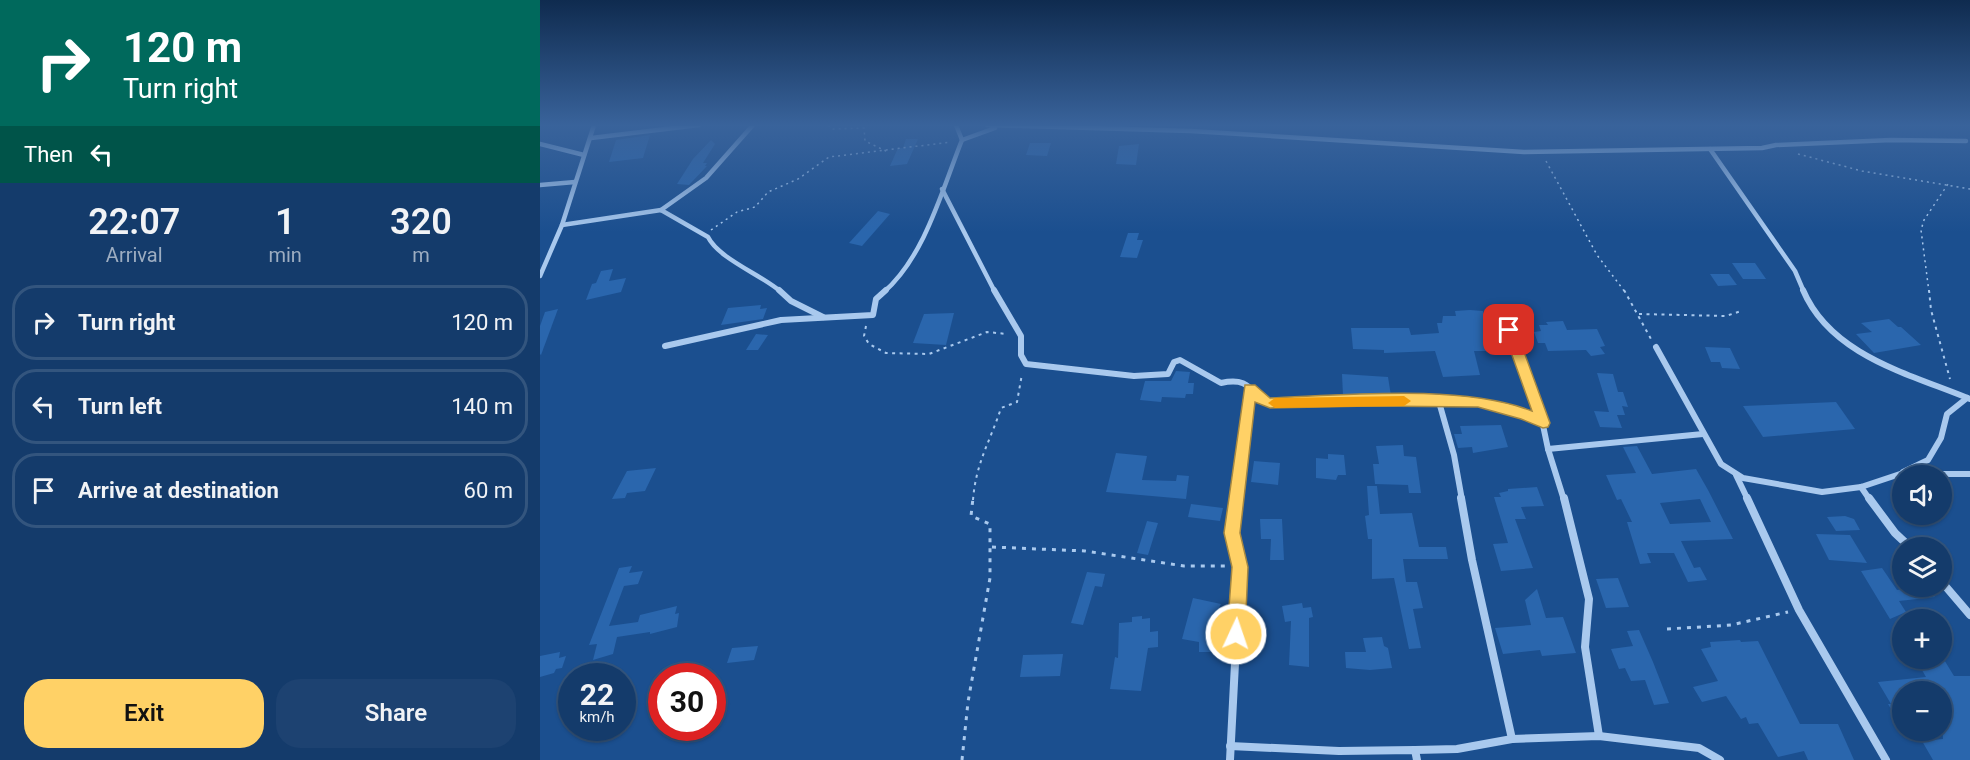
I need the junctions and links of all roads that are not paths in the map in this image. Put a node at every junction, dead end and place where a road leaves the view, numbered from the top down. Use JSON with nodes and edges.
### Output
{"nodes":[{"id":1,"x":582,"y":160,"type":"edge"},
{"id":2,"x":722,"y":160,"type":"edge"},
{"id":3,"x":953,"y":160,"type":"edge"},
{"id":4,"x":1718,"y":160,"type":"edge"},
{"id":5,"x":575,"y":183,"type":"junction"},
{"id":6,"x":540,"y":185,"type":"edge"},
{"id":7,"x":942,"y":189,"type":"junction"},
{"id":8,"x":661,"y":210,"type":"junction"},
{"id":9,"x":562,"y":225,"type":"junction"},
{"id":10,"x":540,"y":276,"type":"edge"},
{"id":11,"x":824,"y":318,"type":"junction"},
{"id":12,"x":1509,"y":330,"type":"dead end"},
{"id":13,"x":665,"y":346,"type":"dead end"},
{"id":14,"x":1656,"y":347,"type":"road end"},
{"id":15,"x":1250,"y":389,"type":"junction"},
{"id":16,"x":1969,"y":399,"type":"edge"},
{"id":17,"x":1439,"y":402,"type":"junction"},
{"id":18,"x":1543,"y":423,"type":"junction"},
{"id":19,"x":1703,"y":434,"type":"junction"},
{"id":20,"x":1548,"y":449,"type":"junction"},
{"id":21,"x":1918,"y":465,"type":"edge"},
{"id":22,"x":1952,"y":474,"type":"edge"},
{"id":23,"x":1970,"y":474,"type":"edge"},
{"id":24,"x":1737,"y":475,"type":"junction"},
{"id":25,"x":1892,"y":477,"type":"edge"},
{"id":26,"x":1861,"y":487,"type":"junction"},
{"id":27,"x":1899,"y":537,"type":"edge"},
{"id":28,"x":1952,"y":594,"type":"edge"},
{"id":29,"x":1970,"y":615,"type":"edge"},
{"id":30,"x":1599,"y":736,"type":"junction"},
{"id":31,"x":1512,"y":739,"type":"junction"},
{"id":32,"x":1230,"y":746,"type":"junction"},
{"id":33,"x":1415,"y":750,"type":"junction"},
{"id":34,"x":1230,"y":760,"type":"edge"},
{"id":35,"x":1418,"y":760,"type":"edge"},
{"id":36,"x":1720,"y":760,"type":"edge"},
{"id":37,"x":1886,"y":760,"type":"edge"}],
"edges":[{"from":1,"to":5,"type":"street"},
{"from":2,"to":8,"type":"street"},
{"from":3,"to":7,"type":"street"},
{"from":4,"to":16,"type":"street"},
{"from":5,"to":6,"type":"street"},
{"from":5,"to":9,"type":"street"},
{"from":7,"to":11,"type":"street"},
{"from":7,"to":15,"type":"street"},
{"from":8,"to":9,"type":"street"},
{"from":8,"to":11,"type":"street"},
{"from":9,"to":10,"type":"street"},
{"from":11,"to":13,"type":"street"},
{"from":12,"to":18,"type":"street"},
{"from":14,"to":19,"type":"street"},
{"from":15,"to":17,"type":"street"},
{"from":15,"to":32,"type":"street"},
{"from":16,"to":21,"type":"street"},
{"from":17,"to":18,"type":"street"},
{"from":17,"to":31,"type":"street"},
{"from":18,"to":20,"type":"street"},
{"from":19,"to":20,"type":"street"},
{"from":19,"to":24,"type":"street"},
{"from":20,"to":30,"type":"street"},
{"from":22,"to":23,"type":"street"},
{"from":24,"to":26,"type":"street"},
{"from":24,"to":37,"type":"street"},
{"from":25,"to":26,"type":"street"},
{"from":26,"to":27,"type":"street"},
{"from":28,"to":29,"type":"street"},
{"from":30,"to":31,"type":"street"},
{"from":30,"to":36,"type":"street"},
{"from":31,"to":33,"type":"street"},
{"from":32,"to":33,"type":"street"},
{"from":32,"to":34,"type":"street"},
{"from":33,"to":35,"type":"street"}]}
